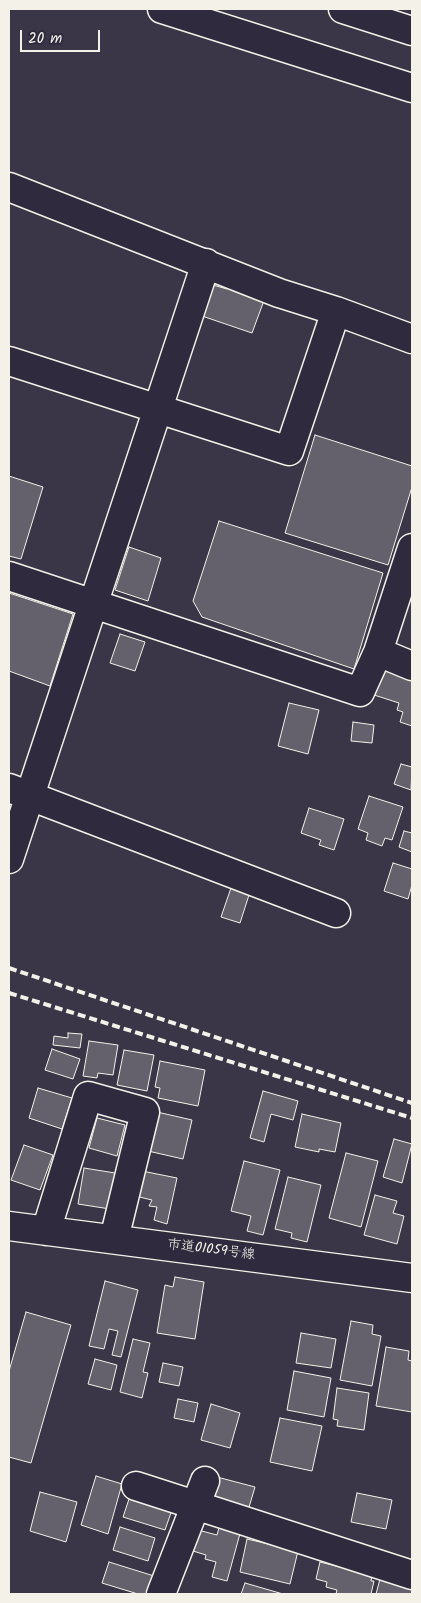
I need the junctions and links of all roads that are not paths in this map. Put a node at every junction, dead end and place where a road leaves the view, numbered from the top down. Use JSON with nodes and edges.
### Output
{"nodes":[{"id":1,"x":162,"y":9,"type":"edge"},
{"id":2,"x":344,"y":9,"type":"edge"},
{"id":3,"x":412,"y":31,"type":"edge"},
{"id":4,"x":412,"y":88,"type":"edge"},
{"id":5,"x":9,"y":187,"type":"edge"},
{"id":6,"x":206,"y":263,"type":"junction"},
{"id":7,"x":336,"y":311,"type":"junction"},
{"id":8,"x":412,"y":339,"type":"edge"},
{"id":9,"x":9,"y":361,"type":"edge"},
{"id":10,"x":158,"y":410,"type":"junction"},
{"id":11,"x":412,"y":548,"type":"edge"},
{"id":12,"x":9,"y":576,"type":"edge"},
{"id":13,"x":94,"y":604,"type":"junction"},
{"id":14,"x":378,"y":652,"type":"junction"},
{"id":15,"x":412,"y":666,"type":"edge"},
{"id":16,"x":20,"y":791,"type":"edge"},
{"id":17,"x":9,"y":859,"type":"edge"},
{"id":18,"x":336,"y":913,"type":"dead end"},
{"id":19,"x":9,"y":1226,"type":"edge"},
{"id":20,"x":46,"y":1231,"type":"junction"},
{"id":21,"x":114,"y":1239,"type":"junction"},
{"id":22,"x":412,"y":1278,"type":"edge"},
{"id":23,"x":136,"y":1486,"type":"dead end"},
{"id":24,"x":199,"y":1493,"type":"junction"},
{"id":25,"x":412,"y":1575,"type":"edge"},
{"id":26,"x":161,"y":1594,"type":"edge"}],
"edges":[{"from":1,"to":4,"type":"main road"},
{"from":2,"to":3,"type":"main road"},
{"from":5,"to":6,"type":"main road"},
{"from":6,"to":7,"type":"main road"},
{"from":6,"to":10,"type":"main road"},
{"from":7,"to":8,"type":"main road"},
{"from":7,"to":10,"type":"main road"},
{"from":9,"to":10,"type":"main road"},
{"from":10,"to":13,"type":"main road"},
{"from":11,"to":14,"type":"main road"},
{"from":12,"to":13,"type":"main road"},
{"from":13,"to":14,"type":"main road"},
{"from":13,"to":16,"type":"main road"},
{"from":14,"to":15,"type":"main road"},
{"from":16,"to":17,"type":"main road"},
{"from":16,"to":18,"type":"main road"},
{"from":19,"to":20,"type":"main road","name":"市道01059号線"},
{"from":20,"to":21,"type":"main road","name":"市道01059号線"},
{"from":20,"to":21,"type":"main road"},
{"from":21,"to":22,"type":"main road","name":"市道01059号線"},
{"from":23,"to":24,"type":"main road"},
{"from":24,"to":25,"type":"main road"},
{"from":24,"to":26,"type":"main road"}]}
